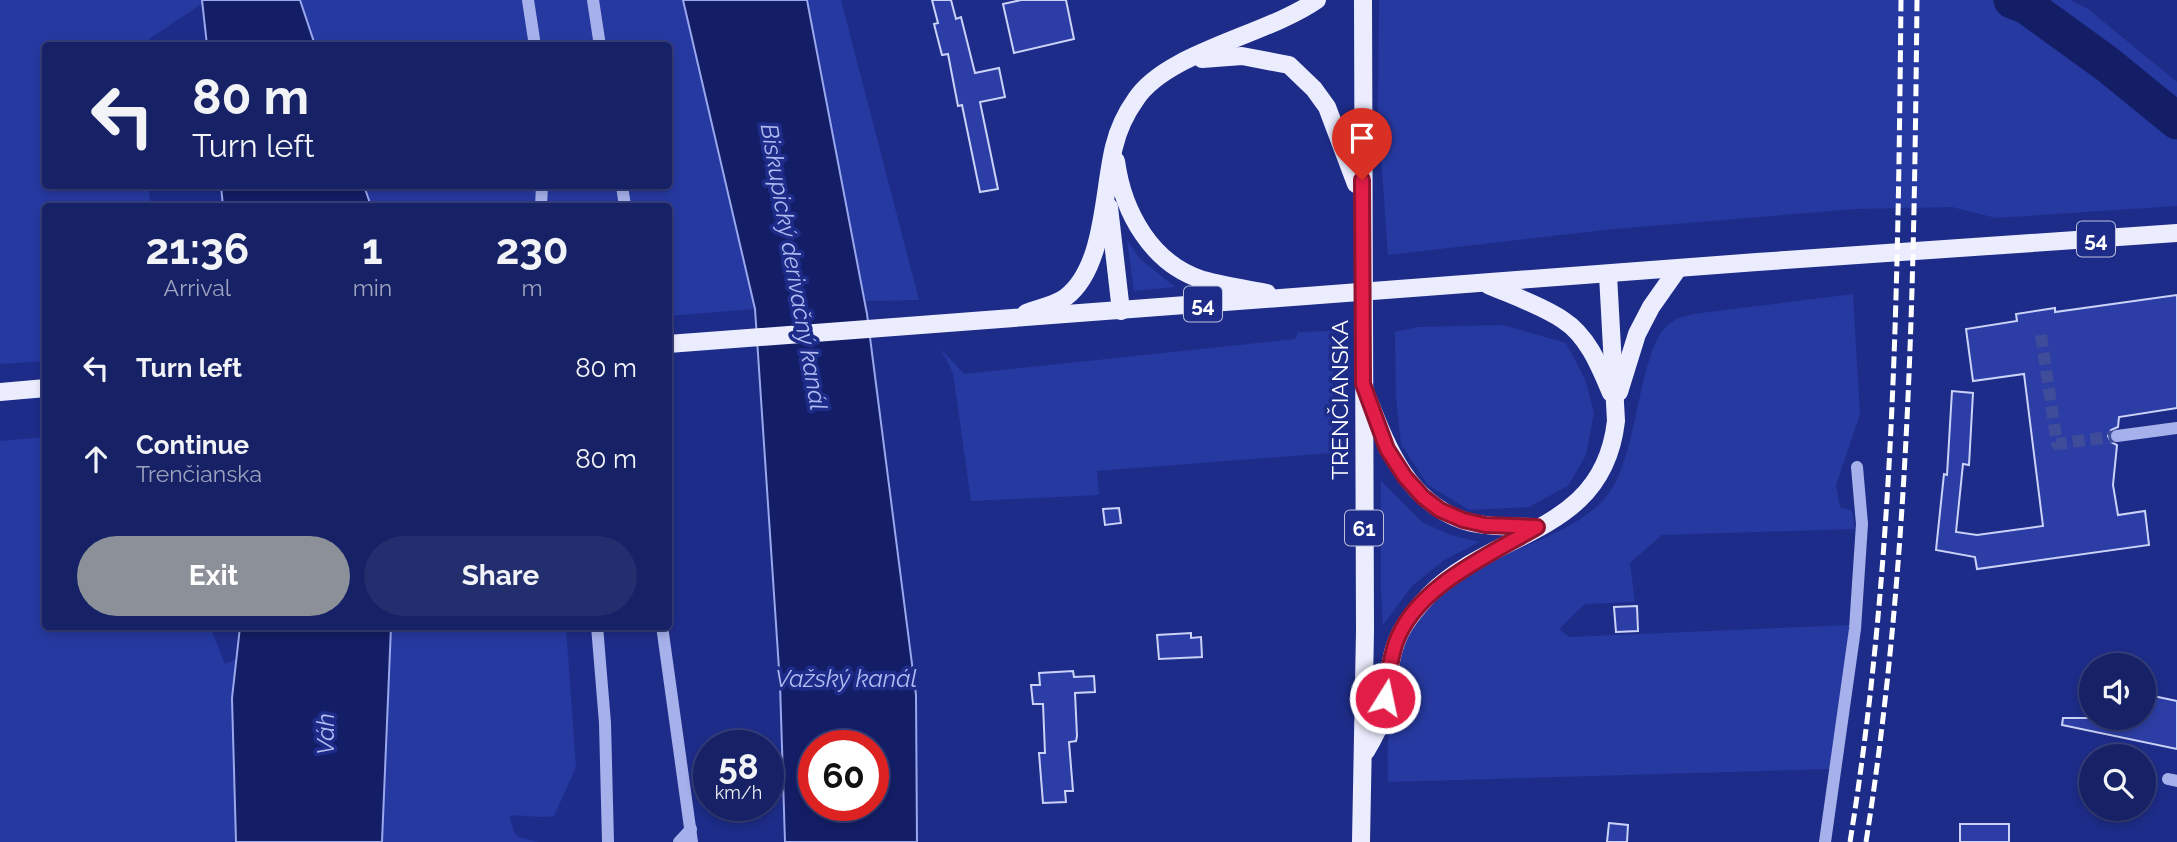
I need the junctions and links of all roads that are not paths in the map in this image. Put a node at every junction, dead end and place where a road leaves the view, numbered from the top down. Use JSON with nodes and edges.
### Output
{"nodes":[{"id":1,"x":528,"y":0,"type":"edge"},
{"id":2,"x":593,"y":0,"type":"edge"},
{"id":3,"x":1317,"y":0,"type":"edge"},
{"id":4,"x":1363,"y":0,"type":"edge"},
{"id":5,"x":534,"y":42,"type":"edge"},
{"id":6,"x":599,"y":42,"type":"edge"},
{"id":7,"x":1185,"y":61,"type":"junction"},
{"id":8,"x":1114,"y":144,"type":"junction"},
{"id":9,"x":1107,"y":186,"type":"junction"},
{"id":10,"x":1362,"y":202,"type":"junction"},
{"id":11,"x":2177,"y":233,"type":"edge"},
{"id":12,"x":1677,"y":270,"type":"junction"},
{"id":13,"x":1608,"y":275,"type":"junction"},
{"id":14,"x":1485,"y":283,"type":"junction"},
{"id":15,"x":1286,"y":298,"type":"junction"},
{"id":16,"x":1121,"y":311,"type":"junction"},
{"id":17,"x":1008,"y":319,"type":"junction"},
{"id":18,"x":672,"y":344,"type":"edge"},
{"id":19,"x":1363,"y":384,"type":"junction"},
{"id":20,"x":42,"y":388,"type":"edge"},
{"id":21,"x":0,"y":392,"type":"edge"},
{"id":22,"x":1615,"y":402,"type":"junction"},
{"id":23,"x":2177,"y":428,"type":"edge"},
{"id":24,"x":2117,"y":436,"type":"tunnel mouth"},
{"id":25,"x":1857,"y":467,"type":"dead end"},
{"id":26,"x":1537,"y":527,"type":"junction"},
{"id":27,"x":597,"y":630,"type":"edge"},
{"id":28,"x":663,"y":630,"type":"edge"},
{"id":29,"x":1364,"y":754,"type":"junction"},
{"id":30,"x":692,"y":835,"type":"edge"},
{"id":31,"x":608,"y":842,"type":"edge"},
{"id":32,"x":679,"y":842,"type":"edge"},
{"id":33,"x":1361,"y":842,"type":"edge"},
{"id":34,"x":1825,"y":842,"type":"edge"}],
"edges":[{"from":1,"to":5,"type":"lane"},
{"from":2,"to":6,"type":"lane"},
{"from":3,"to":7,"type":"main road"},
{"from":4,"to":10,"type":"main road","name":"TRENČIANSKA","number":"61"},
{"from":7,"to":8,"type":"main road"},
{"from":7,"to":10,"type":"main road"},
{"from":8,"to":9,"type":"main road"},
{"from":8,"to":15,"type":"main road"},
{"from":9,"to":16,"type":"main road"},
{"from":9,"to":17,"type":"main road"},
{"from":10,"to":19,"type":"main road","name":"TRENČIANSKA","number":"61"},
{"from":11,"to":12,"type":"main road","number":"54"},
{"from":12,"to":13,"type":"main road","number":"54"},
{"from":12,"to":22,"type":"main road"},
{"from":13,"to":14,"type":"main road","number":"54"},
{"from":13,"to":22,"type":"main road"},
{"from":14,"to":15,"type":"main road","number":"54"},
{"from":14,"to":22,"type":"main road"},
{"from":15,"to":16,"type":"main road","number":"54"},
{"from":16,"to":17,"type":"main road"},
{"from":17,"to":18,"type":"main road"},
{"from":19,"to":26,"type":"main road"},
{"from":19,"to":29,"type":"main road","name":"TRENČIANSKA","number":"61"},
{"from":20,"to":21,"type":"main road"},
{"from":22,"to":26,"type":"main road"},
{"from":23,"to":24,"type":"lane"},
{"from":25,"to":34,"type":"lane"},
{"from":26,"to":29,"type":"main road"},
{"from":27,"to":31,"type":"lane"},
{"from":28,"to":30,"type":"lane"},
{"from":29,"to":33,"type":"main road","name":"TRENČIANSKA","number":"61"},
{"from":30,"to":32,"type":"lane"}]}
